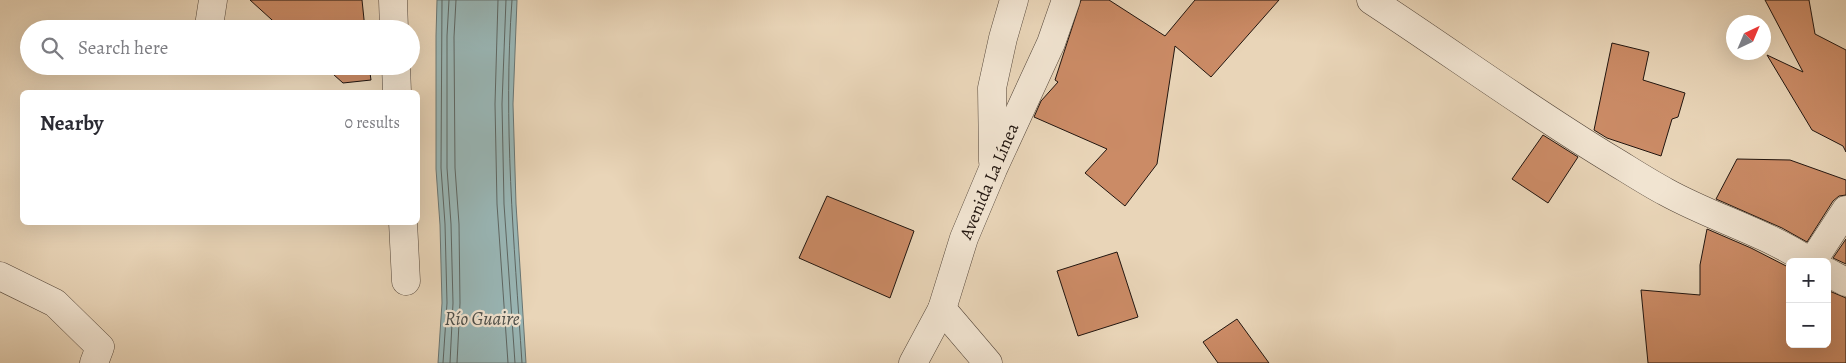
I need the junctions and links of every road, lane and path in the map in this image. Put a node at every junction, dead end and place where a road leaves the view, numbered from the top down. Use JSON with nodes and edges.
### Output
{"nodes":[{"id":1,"x":393,"y":0,"type":"edge"},
{"id":2,"x":1014,"y":0,"type":"edge"},
{"id":3,"x":1066,"y":0,"type":"edge"},
{"id":4,"x":1371,"y":0,"type":"edge"},
{"id":5,"x":394,"y":20,"type":"edge"},
{"id":6,"x":396,"y":75,"type":"edge"},
{"id":7,"x":397,"y":90,"type":"edge"},
{"id":8,"x":993,"y":169,"type":"junction"},
{"id":9,"x":1846,"y":210,"type":"edge"},
{"id":10,"x":403,"y":225,"type":"edge"},
{"id":11,"x":1805,"y":258,"type":"edge"},
{"id":12,"x":1814,"y":258,"type":"edge"},
{"id":13,"x":1831,"y":274,"type":"edge"},
{"id":14,"x":0,"y":276,"type":"edge"},
{"id":15,"x":406,"y":281,"type":"dead end"},
{"id":16,"x":1846,"y":282,"type":"edge"},
{"id":17,"x":942,"y":309,"type":"junction"},
{"id":18,"x":94,"y":363,"type":"edge"},
{"id":19,"x":913,"y":363,"type":"edge"},
{"id":20,"x":988,"y":363,"type":"edge"}],
"edges":[{"from":1,"to":5,"type":"street"},
{"from":2,"to":8,"type":"street"},
{"from":3,"to":8,"type":"street","name":"Avenida La Línea"},
{"from":4,"to":11,"type":"street"},
{"from":6,"to":7,"type":"street"},
{"from":8,"to":17,"type":"street","name":"Avenida La Línea"},
{"from":9,"to":12,"type":"street"},
{"from":10,"to":15,"type":"street"},
{"from":13,"to":16,"type":"street"},
{"from":14,"to":18,"type":"street"},
{"from":17,"to":19,"type":"street","name":"Avenida La Línea"},
{"from":17,"to":20,"type":"street"}]}
